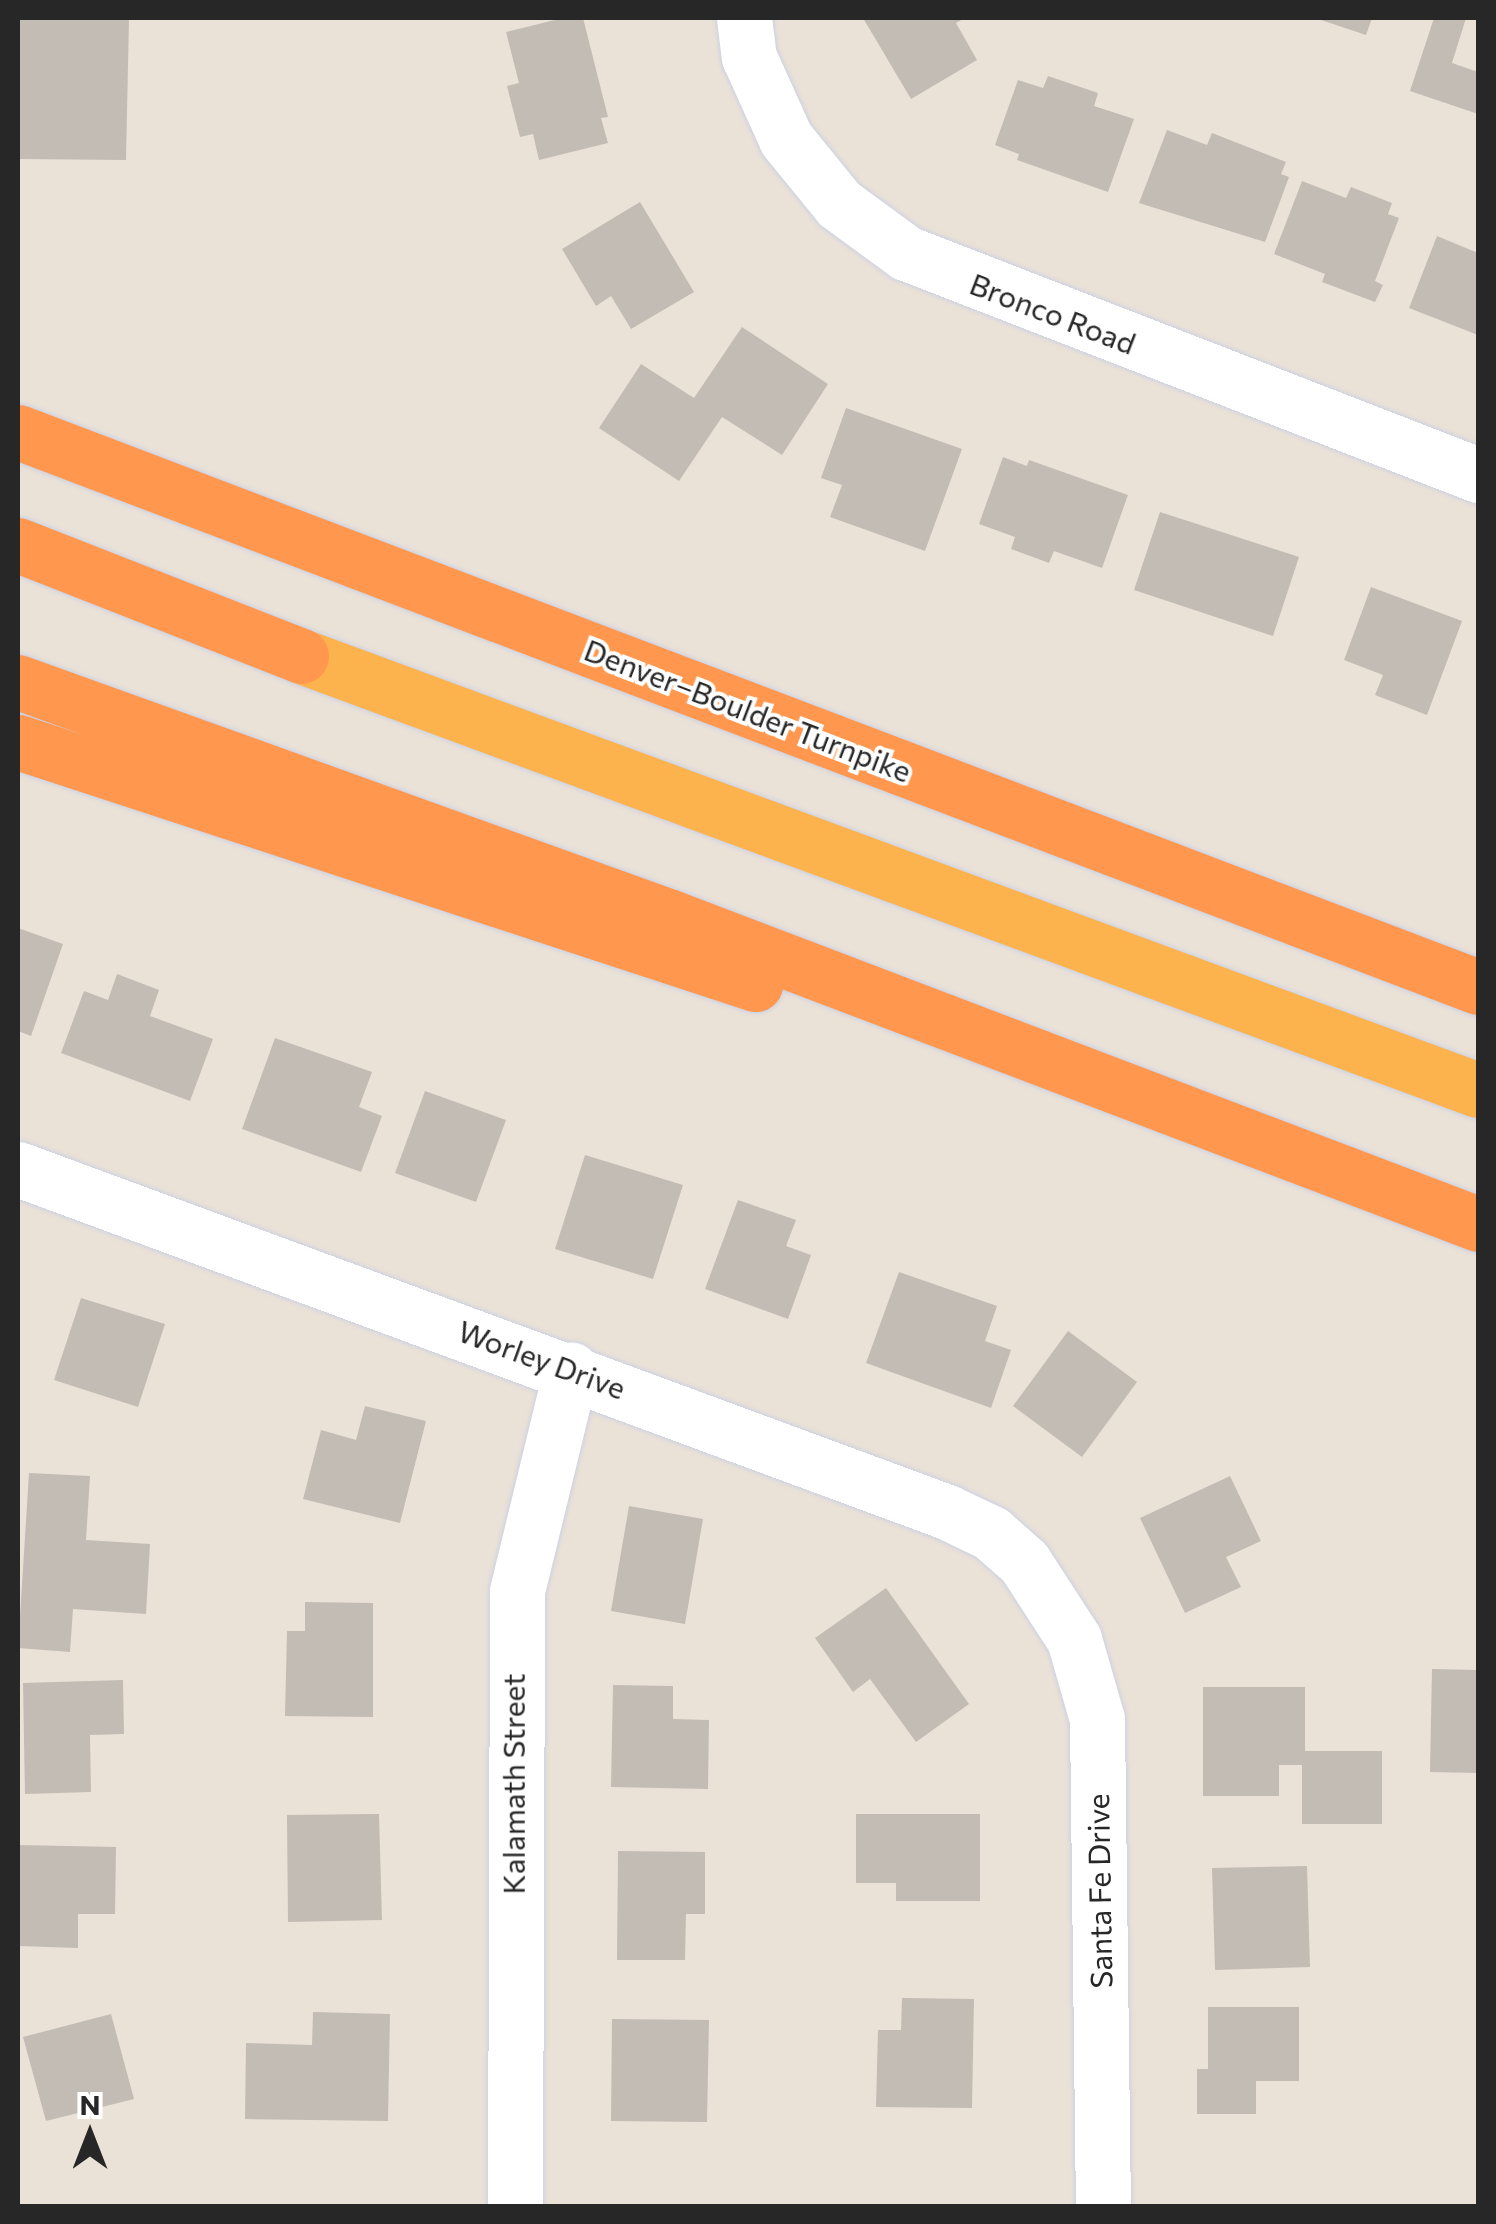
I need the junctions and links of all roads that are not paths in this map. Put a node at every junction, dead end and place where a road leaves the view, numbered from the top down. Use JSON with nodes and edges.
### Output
{"nodes":[{"id":1,"x":744,"y":18,"type":"edge"},
{"id":2,"x":18,"y":432,"type":"edge"},
{"id":3,"x":1478,"y":475,"type":"edge"},
{"id":4,"x":18,"y":545,"type":"edge"},
{"id":5,"x":18,"y":564,"type":"edge"},
{"id":6,"x":301,"y":656,"type":"junction"},
{"id":7,"x":18,"y":682,"type":"edge"},
{"id":8,"x":18,"y":742,"type":"edge"},
{"id":9,"x":1478,"y":987,"type":"edge"},
{"id":10,"x":1478,"y":1090,"type":"edge"},
{"id":11,"x":1296,"y":1156,"type":"junction"},
{"id":12,"x":18,"y":1169,"type":"edge"},
{"id":13,"x":1478,"y":1224,"type":"edge"},
{"id":14,"x":571,"y":1368,"type":"junction"},
{"id":15,"x":1044,"y":1588,"type":"joint"},
{"id":16,"x":515,"y":2206,"type":"edge"},
{"id":17,"x":1103,"y":2206,"type":"edge"}],
"edges":[{"from":1,"to":3,"type":"street","name":"Bronco Road"},
{"from":2,"to":9,"type":"highway","name":"Denver–Boulder Turnpike"},
{"from":4,"to":6,"type":"highway"},
{"from":5,"to":6,"type":"highway"},
{"from":6,"to":10,"type":"highway"},
{"from":7,"to":11,"type":"highway"},
{"from":8,"to":11,"type":"highway"},
{"from":11,"to":13,"type":"highway"},
{"from":12,"to":14,"type":"street","name":"Worley Drive"},
{"from":14,"to":15,"type":"street","name":"Worley Drive"},
{"from":14,"to":16,"type":"street","name":"Kalamath Street"},
{"from":15,"to":17,"type":"street","name":"Santa Fe Drive"}]}
